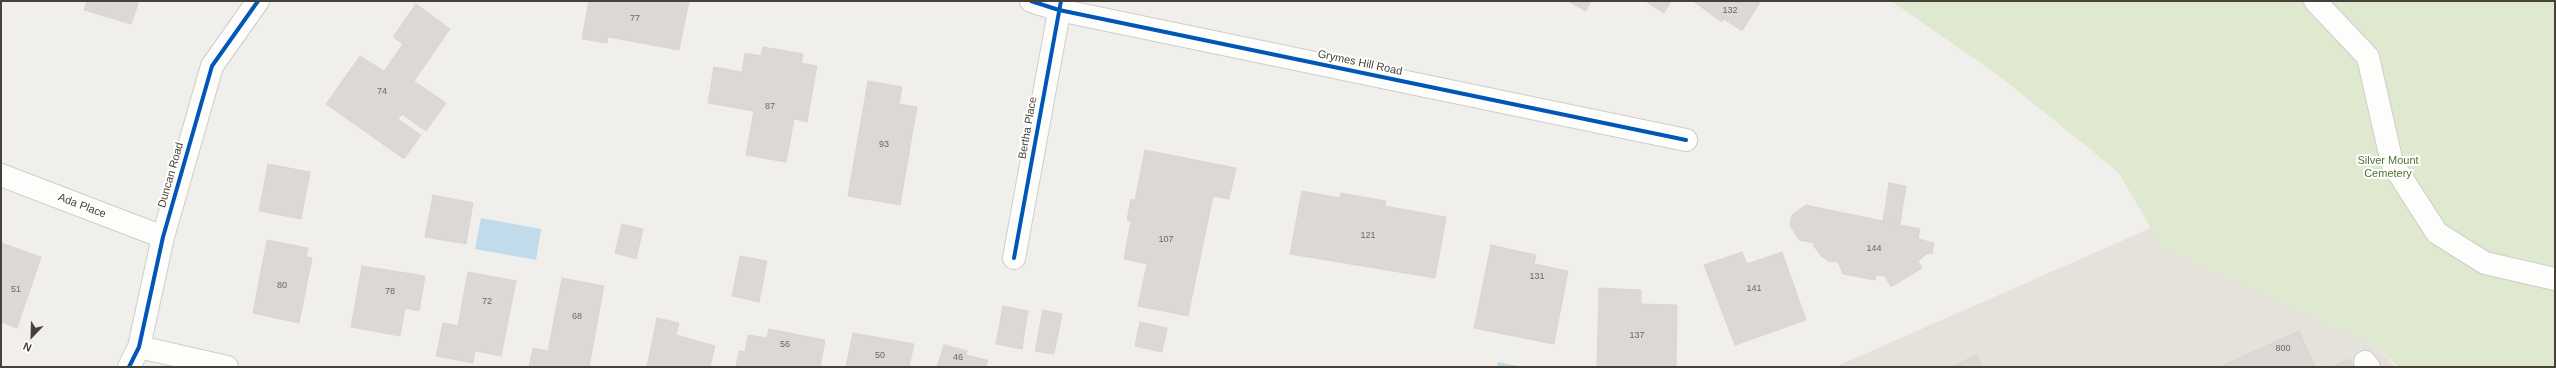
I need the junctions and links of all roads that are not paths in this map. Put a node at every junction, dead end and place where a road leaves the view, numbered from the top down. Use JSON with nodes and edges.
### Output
{"nodes":[{"id":1,"x":258,"y":1,"type":"edge"},
{"id":2,"x":1031,"y":1,"type":"edge"},
{"id":3,"x":2315,"y":1,"type":"edge"},
{"id":4,"x":1060,"y":6,"type":"edge"},
{"id":5,"x":1686,"y":140,"type":"dead end"},
{"id":6,"x":1,"y":175,"type":"edge"},
{"id":7,"x":163,"y":237,"type":"junction"},
{"id":8,"x":1014,"y":258,"type":"dead end"},
{"id":9,"x":2555,"y":280,"type":"edge"},
{"id":10,"x":139,"y":348,"type":"junction"},
{"id":11,"x":129,"y":367,"type":"edge"},
{"id":12,"x":227,"y":367,"type":"edge"}],
"edges":[{"from":1,"to":7,"type":"street","name":"Duncan Road"},
{"from":2,"to":4,"type":"street","name":"Grymes Hill Road"},
{"from":3,"to":9,"type":"street"},
{"from":4,"to":5,"type":"street","name":"Grymes Hill Road"},
{"from":4,"to":8,"type":"street","name":"Bertha Place"},
{"from":6,"to":7,"type":"street","name":"Ada Place"},
{"from":7,"to":10,"type":"street","name":"Duncan Road"},
{"from":10,"to":11,"type":"street","name":"Duncan Road"},
{"from":10,"to":12,"type":"street"}]}
